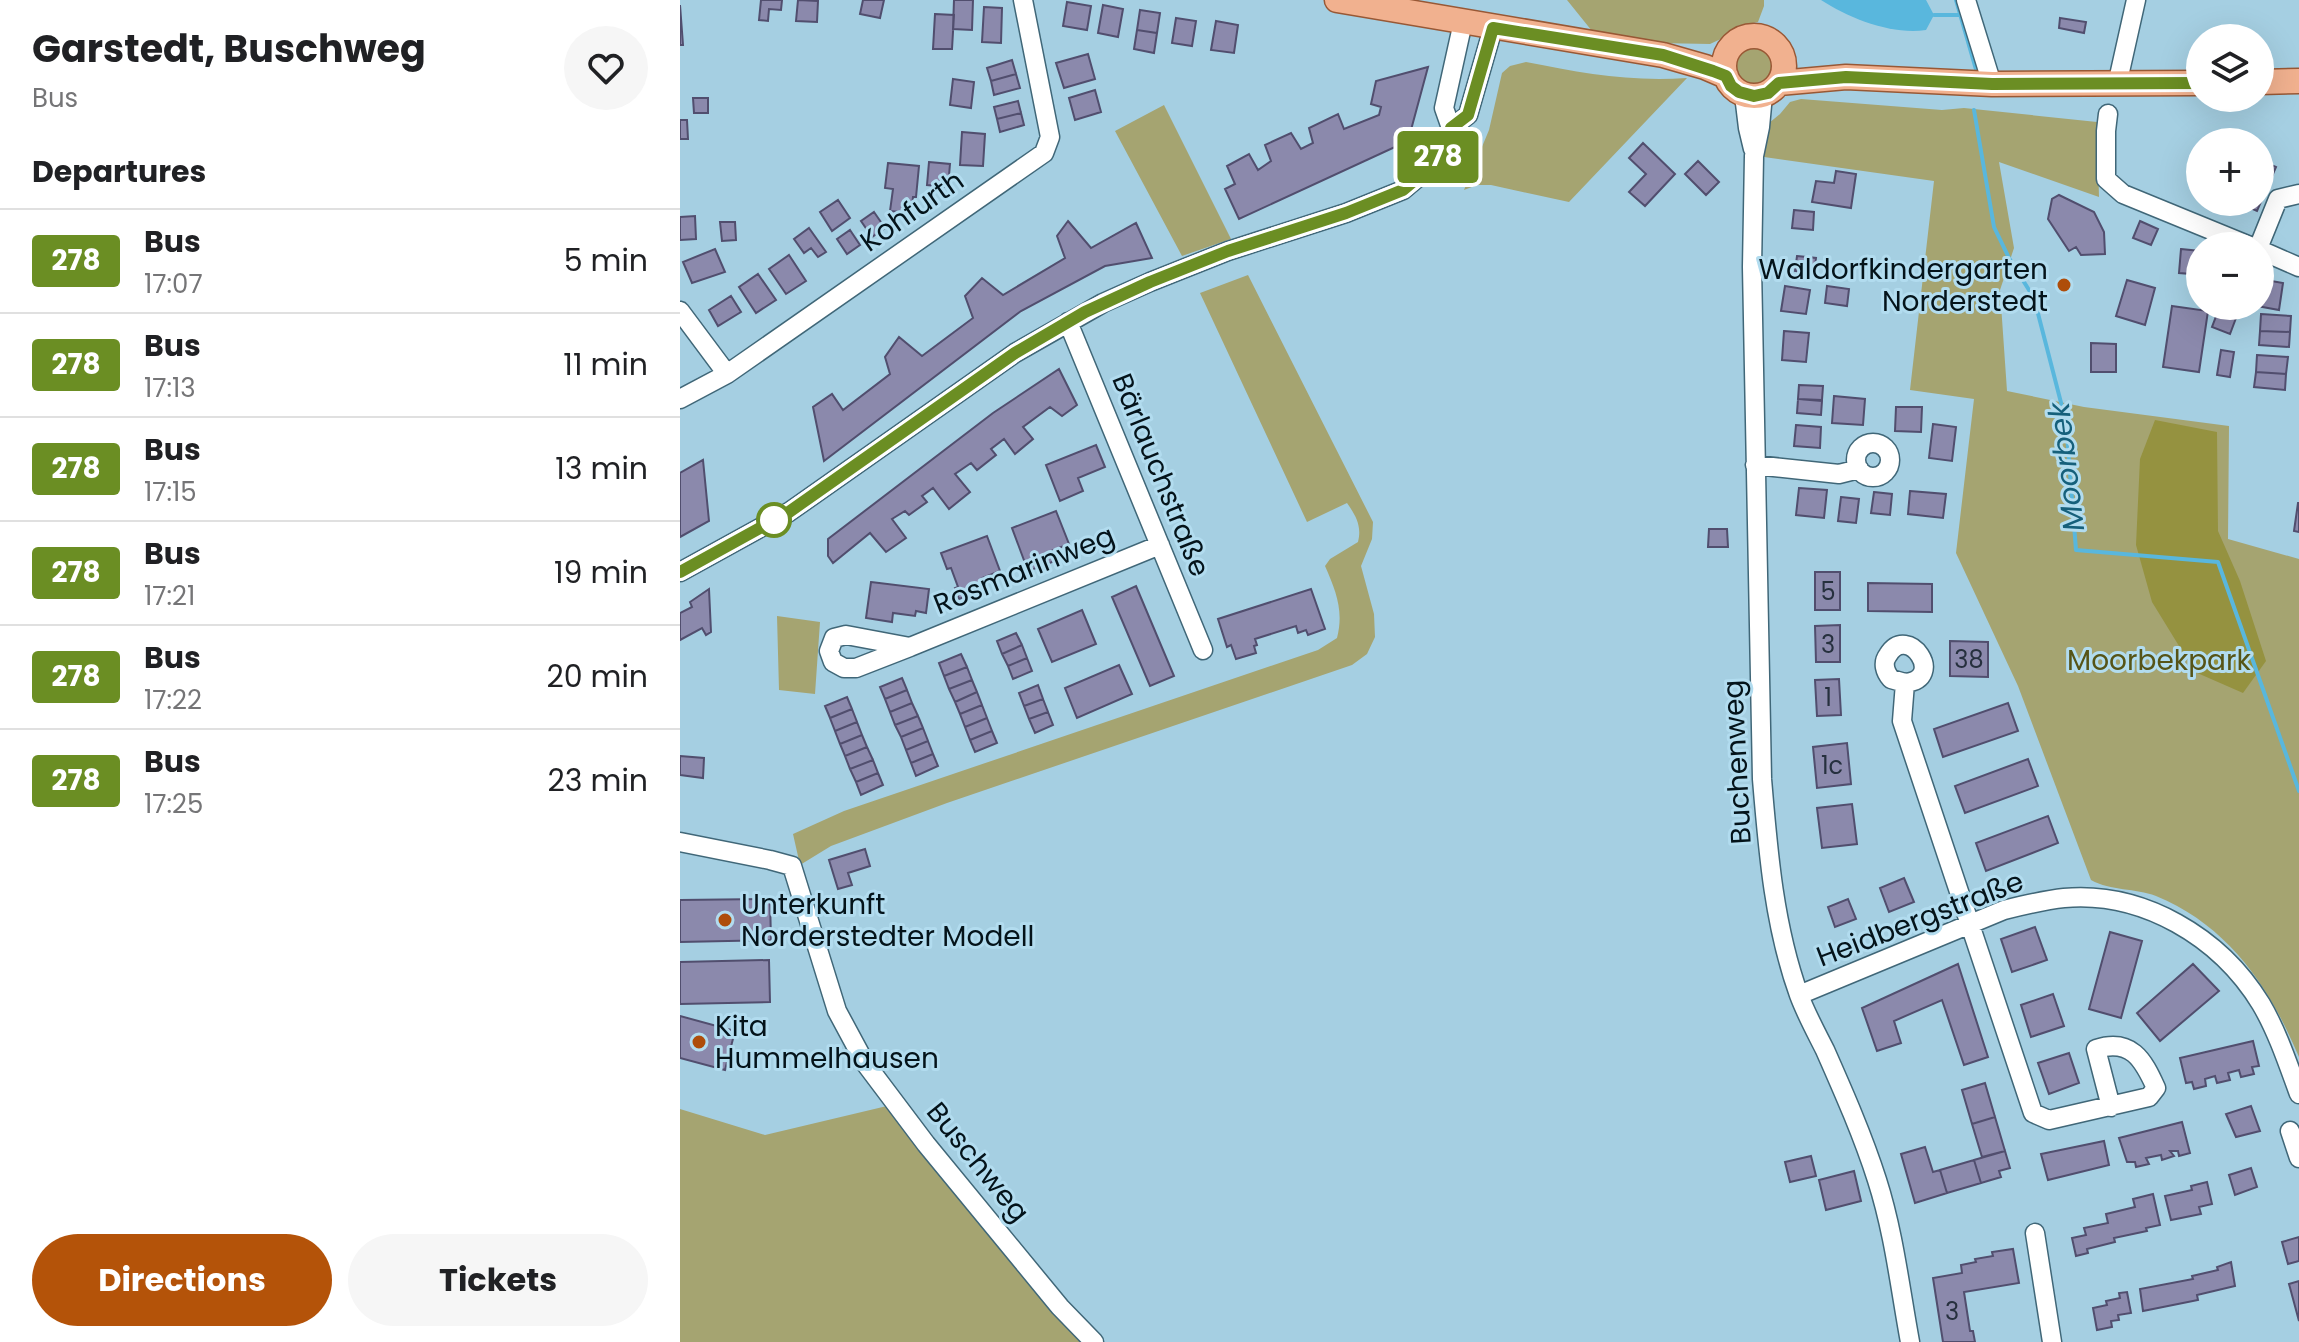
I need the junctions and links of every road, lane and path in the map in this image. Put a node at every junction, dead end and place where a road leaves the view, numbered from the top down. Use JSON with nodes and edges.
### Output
{"nodes":[{"id":1,"x":1023,"y":0,"type":"edge"},
{"id":2,"x":1337,"y":0,"type":"edge"},
{"id":3,"x":1966,"y":0,"type":"edge"},
{"id":4,"x":2136,"y":0,"type":"edge"},
{"id":5,"x":1463,"y":22,"type":"junction"},
{"id":6,"x":1493,"y":28,"type":"junction"},
{"id":7,"x":1730,"y":48,"type":"junction"},
{"id":8,"x":1663,"y":55,"type":"junction"},
{"id":9,"x":1783,"y":57,"type":"junction"},
{"id":10,"x":1726,"y":76,"type":"junction"},
{"id":11,"x":1846,"y":77,"type":"junction"},
{"id":12,"x":2299,"y":81,"type":"edge"},
{"id":13,"x":2274,"y":82,"type":"edge"},
{"id":14,"x":2186,"y":83,"type":"edge"},
{"id":15,"x":1992,"y":84,"type":"junction"},
{"id":16,"x":2117,"y":85,"type":"junction"},
{"id":17,"x":1762,"y":91,"type":"junction"},
{"id":18,"x":2108,"y":114,"type":"dead end"},
{"id":19,"x":1451,"y":128,"type":"junction"},
{"id":20,"x":2299,"y":194,"type":"edge"},
{"id":21,"x":2216,"y":232,"type":"edge"},
{"id":22,"x":2265,"y":232,"type":"edge"},
{"id":23,"x":2274,"y":255,"type":"edge"},
{"id":24,"x":2299,"y":267,"type":"edge"},
{"id":25,"x":680,"y":311,"type":"edge"},
{"id":26,"x":1068,"y":322,"type":"junction"},
{"id":27,"x":727,"y":374,"type":"junction"},
{"id":28,"x":680,"y":399,"type":"edge"},
{"id":29,"x":1755,"y":465,"type":"junction"},
{"id":30,"x":1859,"y":469,"type":"dead end"},
{"id":31,"x":1160,"y":545,"type":"junction"},
{"id":32,"x":680,"y":572,"type":"edge"},
{"id":33,"x":910,"y":647,"type":"dead end"},
{"id":34,"x":1203,"y":650,"type":"dead end"},
{"id":35,"x":1905,"y":683,"type":"dead end"},
{"id":36,"x":680,"y":842,"type":"edge"},
{"id":37,"x":1970,"y":924,"type":"junction"},
{"id":38,"x":1799,"y":995,"type":"junction"},
{"id":39,"x":2299,"y":1094,"type":"edge"},
{"id":40,"x":2111,"y":1107,"type":"dead end"},
{"id":41,"x":2290,"y":1131,"type":"dead end"},
{"id":42,"x":2299,"y":1158,"type":"edge"},
{"id":43,"x":2035,"y":1233,"type":"dead end"},
{"id":44,"x":1094,"y":1342,"type":"edge"},
{"id":45,"x":1910,"y":1342,"type":"edge"},
{"id":46,"x":2052,"y":1342,"type":"edge"}],
"edges":[{"from":1,"to":27,"type":"street","name":"Kohfurth"},
{"from":2,"to":5,"type":"main road"},
{"from":3,"to":15,"type":"street"},
{"from":4,"to":16,"type":"street"},
{"from":5,"to":6,"type":"main road"},
{"from":5,"to":19,"type":"street"},
{"from":6,"to":8,"type":"main road"},
{"from":6,"to":19,"type":"street"},
{"from":7,"to":8,"type":"main road"},
{"from":7,"to":9,"type":"main road"},
{"from":7,"to":10,"type":"main road"},
{"from":8,"to":10,"type":"main road"},
{"from":9,"to":11,"type":"main road"},
{"from":9,"to":17,"type":"main road"},
{"from":10,"to":17,"type":"main road"},
{"from":11,"to":15,"type":"main road"},
{"from":11,"to":17,"type":"main road"},
{"from":12,"to":13,"type":"main road"},
{"from":14,"to":16,"type":"main road"},
{"from":15,"to":16,"type":"main road"},
{"from":17,"to":29,"type":"street","name":"Buchenweg"},
{"from":18,"to":21,"type":"street"},
{"from":19,"to":26,"type":"street"},
{"from":20,"to":22,"type":"street"},
{"from":23,"to":24,"type":"street"},
{"from":25,"to":27,"type":"street"},
{"from":26,"to":31,"type":"street","name":"Bärlauchstraße"},
{"from":26,"to":32,"type":"street"},
{"from":27,"to":28,"type":"street","name":"Kohfurth"},
{"from":29,"to":30,"type":"street"},
{"from":29,"to":38,"type":"street","name":"Buchenweg"},
{"from":31,"to":33,"type":"street","name":"Rosmarinweg"},
{"from":31,"to":34,"type":"street","name":"Bärlauchstraße"},
{"from":35,"to":37,"type":"street"},
{"from":36,"to":44,"type":"street","name":"Buschweg"},
{"from":37,"to":38,"type":"street","name":"Heidbergstraße"},
{"from":37,"to":39,"type":"street","name":"Heidbergstraße"},
{"from":37,"to":40,"type":"street"},
{"from":38,"to":45,"type":"street","name":"Buchenweg"},
{"from":41,"to":42,"type":"street"},
{"from":43,"to":46,"type":"street"}]}
